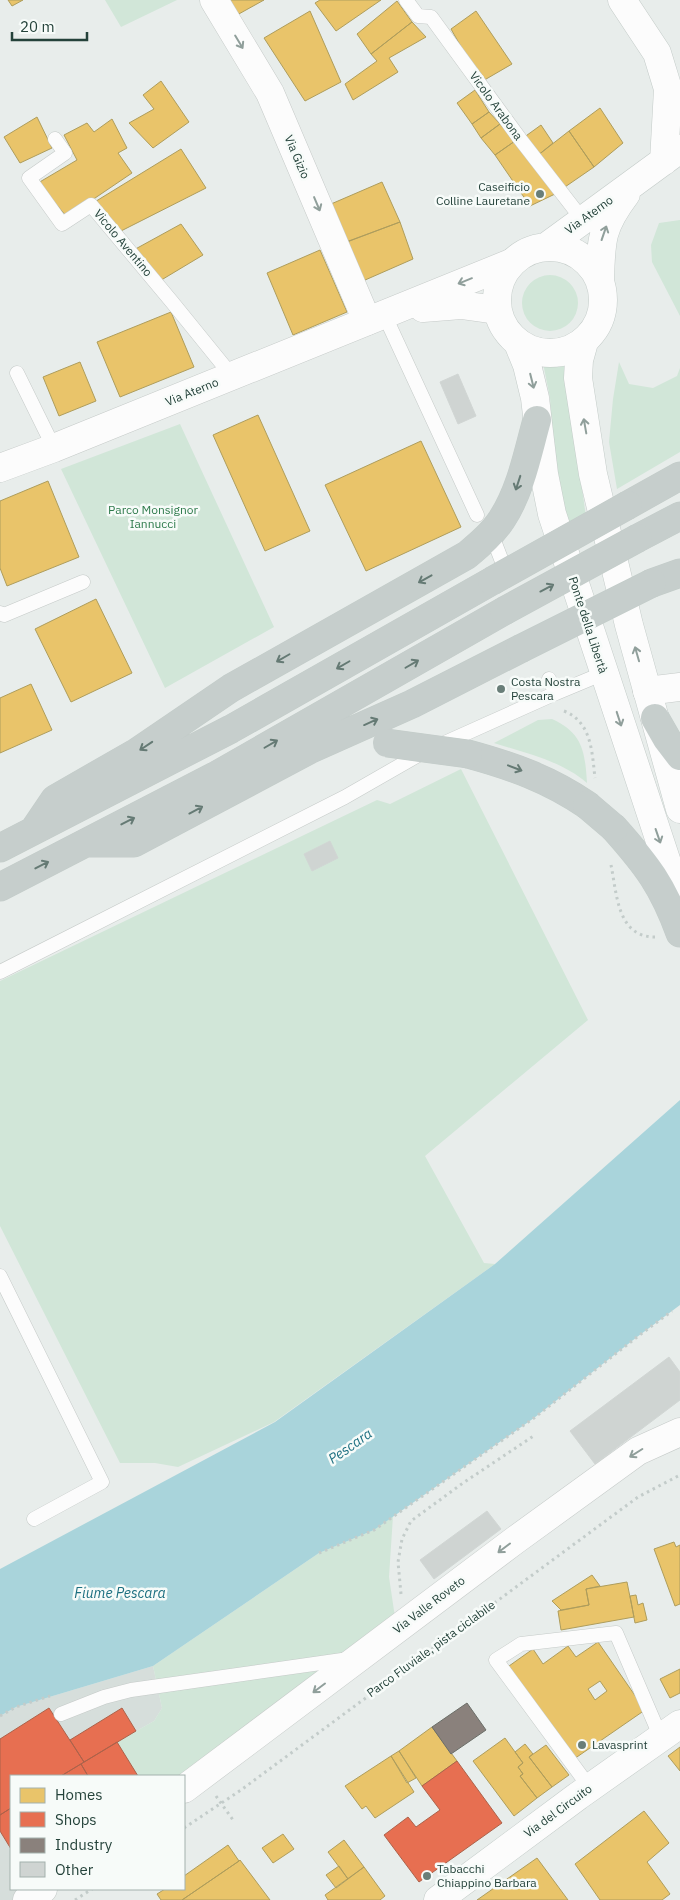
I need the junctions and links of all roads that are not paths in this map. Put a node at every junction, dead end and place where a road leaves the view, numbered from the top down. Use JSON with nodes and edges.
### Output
{"nodes":[{"id":1,"x":214,"y":0,"type":"edge"},
{"id":2,"x":406,"y":0,"type":"edge"},
{"id":3,"x":622,"y":0,"type":"edge"},
{"id":4,"x":674,"y":77,"type":"edge"},
{"id":5,"x":55,"y":139,"type":"dead end"},
{"id":6,"x":672,"y":155,"type":"edge"},
{"id":7,"x":633,"y":184,"type":"junction"},
{"id":8,"x":582,"y":219,"type":"junction"},
{"id":9,"x":546,"y":247,"type":"junction"},
{"id":10,"x":511,"y":264,"type":"junction"},
{"id":11,"x":600,"y":281,"type":"junction"},
{"id":12,"x":497,"y":310,"type":"junction"},
{"id":13,"x":375,"y":317,"type":"junction"},
{"id":14,"x":584,"y":342,"type":"junction"},
{"id":15,"x":518,"y":343,"type":"junction"},
{"id":16,"x":17,"y":372,"type":"dead end"},
{"id":17,"x":232,"y":376,"type":"junction"},
{"id":18,"x":537,"y":420,"type":"junction"},
{"id":19,"x":54,"y":448,"type":"junction"},
{"id":20,"x":0,"y":468,"type":"edge"},
{"id":21,"x":680,"y":476,"type":"edge"},
{"id":22,"x":680,"y":516,"type":"edge"},
{"id":23,"x":484,"y":524,"type":"junction"},
{"id":24,"x":497,"y":572,"type":"junction"},
{"id":25,"x":680,"y":573,"type":"edge"},
{"id":26,"x":83,"y":582,"type":"dead end"},
{"id":27,"x":0,"y":614,"type":"edge"},
{"id":28,"x":604,"y":673,"type":"junction"},
{"id":29,"x":549,"y":679,"type":"dead end"},
{"id":30,"x":680,"y":687,"type":"edge"},
{"id":31,"x":647,"y":691,"type":"junction"},
{"id":32,"x":556,"y":693,"type":"junction"},
{"id":33,"x":655,"y":718,"type":"junction"},
{"id":34,"x":311,"y":749,"type":"junction"},
{"id":35,"x":680,"y":756,"type":"edge"},
{"id":36,"x":680,"y":809,"type":"edge"},
{"id":37,"x":34,"y":830,"type":"junction"},
{"id":38,"x":85,"y":844,"type":"junction"},
{"id":39,"x":0,"y":848,"type":"edge"},
{"id":40,"x":0,"y":887,"type":"edge"},
{"id":41,"x":674,"y":921,"type":"edge"},
{"id":42,"x":0,"y":972,"type":"edge"},
{"id":43,"x":0,"y":1276,"type":"edge"},
{"id":44,"x":680,"y":1432,"type":"edge"},
{"id":45,"x":34,"y":1519,"type":"dead end"},
{"id":46,"x":360,"y":1657,"type":"junction"},
{"id":47,"x":61,"y":1714,"type":"dead end"},
{"id":48,"x":671,"y":1731,"type":"edge"},
{"id":49,"x":185,"y":1788,"type":"edge"},
{"id":50,"x":590,"y":1788,"type":"junction"},
{"id":51,"x":42,"y":1890,"type":"edge"},
{"id":52,"x":27,"y":1900,"type":"edge"},
{"id":53,"x":438,"y":1900,"type":"edge"}],
"edges":[{"from":1,"to":13,"type":"main road","name":"Via Gizio","one_way":true},
{"from":2,"to":8,"type":"lane","name":"Vicolo Arabona"},
{"from":3,"to":4,"type":"main road"},
{"from":4,"to":6,"type":"main road"},
{"from":5,"to":17,"type":"lane","name":"Vicolo Aventino"},
{"from":6,"to":7,"type":"main road","name":"Via Aterno"},
{"from":7,"to":8,"type":"main road","name":"Via Aterno"},
{"from":11,"to":7,"type":"main road","name":"Via Aterno","one_way":true},
{"from":8,"to":9,"type":"main road","name":"Via Aterno"},
{"from":9,"to":10,"type":"main road"},
{"from":9,"to":11,"type":"main road"},
{"from":10,"to":12,"type":"main road"},
{"from":10,"to":13,"type":"main road","name":"Via Aterno","one_way":true},
{"from":11,"to":14,"type":"main road"},
{"from":12,"to":13,"type":"main road","name":"Via Aterno"},
{"from":12,"to":15,"type":"main road"},
{"from":13,"to":17,"type":"main road","name":"Via Aterno"},
{"from":13,"to":23,"type":"lane"},
{"from":14,"to":15,"type":"main road"},
{"from":31,"to":14,"type":"main road","one_way":true},
{"from":15,"to":18,"type":"main road","name":"Ponte della Libertà","one_way":true},
{"from":16,"to":19,"type":"lane"},
{"from":17,"to":19,"type":"main road","name":"Via Aterno"},
{"from":18,"to":23,"type":"highway","one_way":true},
{"from":18,"to":28,"type":"main road","name":"Ponte della Libertà"},
{"from":19,"to":20,"type":"main road","name":"Via Aterno"},
{"from":21,"to":24,"type":"highway","bridge":true},
{"from":38,"to":22,"type":"highway","one_way":true,"bridge":true},
{"from":23,"to":24,"type":"lane"},
{"from":23,"to":37,"type":"highway","one_way":true},
{"from":24,"to":37,"type":"highway","one_way":true},
{"from":34,"to":25,"type":"highway","one_way":true,"bridge":true},
{"from":26,"to":27,"type":"lane"},
{"from":28,"to":32,"type":"lane"},
{"from":28,"to":41,"type":"main road","name":"Ponte della Libertà","one_way":true},
{"from":29,"to":32,"type":"lane"},
{"from":30,"to":31,"type":"main road"},
{"from":31,"to":33,"type":"main road"},
{"from":32,"to":42,"type":"lane"},
{"from":33,"to":35,"type":"highway"},
{"from":33,"to":36,"type":"main road"},
{"from":38,"to":34,"type":"highway","one_way":true},
{"from":34,"to":41,"type":"highway","one_way":true,"bridge":true},
{"from":37,"to":39,"type":"highway"},
{"from":40,"to":38,"type":"highway","one_way":true},
{"from":43,"to":45,"type":"lane"},
{"from":44,"to":46,"type":"main road","name":"Via Valle Roveto","one_way":true},
{"from":46,"to":47,"type":"lane"},
{"from":46,"to":49,"type":"main road","name":"Via Valle Roveto","one_way":true},
{"from":48,"to":50,"type":"main road","name":"Via del Circuito"},
{"from":48,"to":50,"type":"lane"},
{"from":50,"to":53,"type":"main road","name":"Via del Circuito"},
{"from":51,"to":52,"type":"main road"}]}
